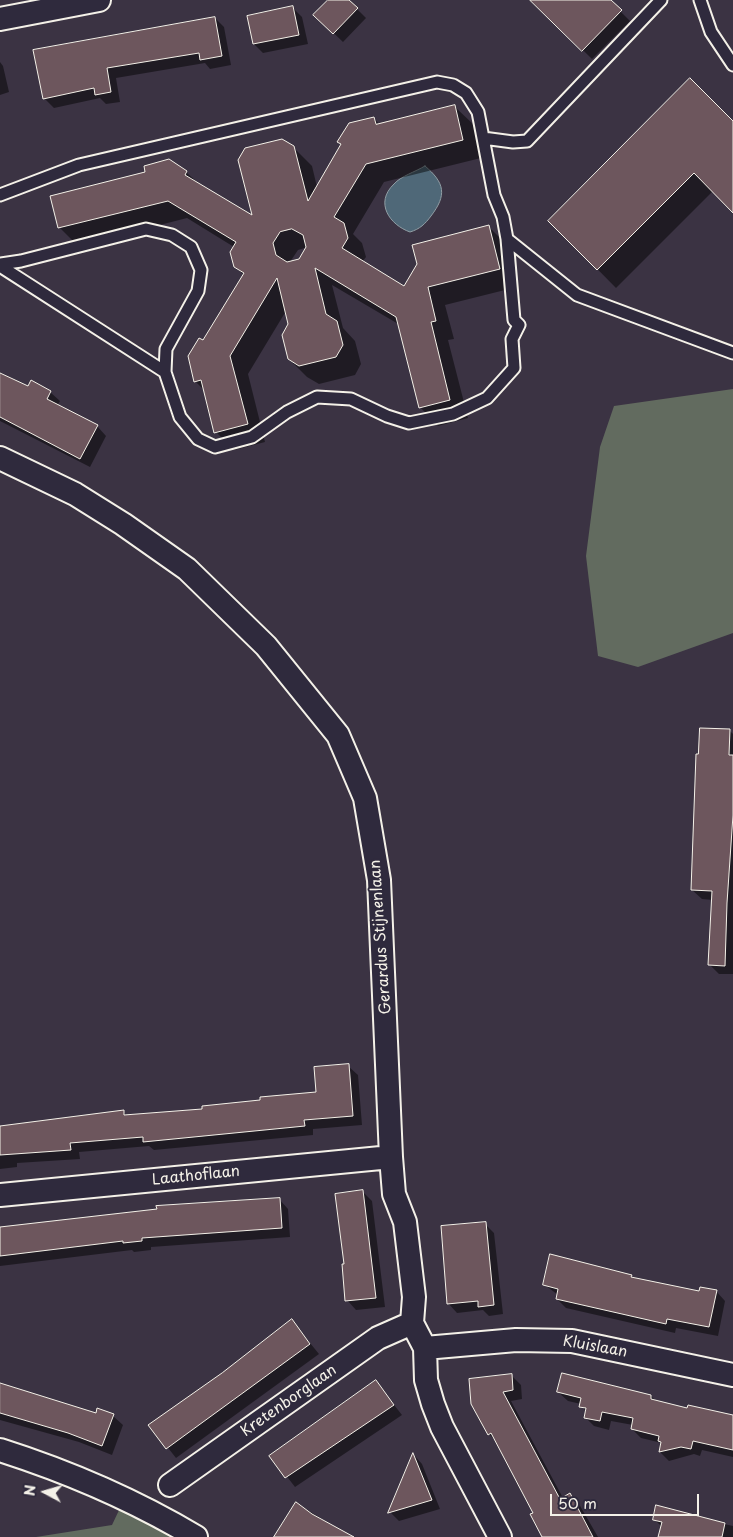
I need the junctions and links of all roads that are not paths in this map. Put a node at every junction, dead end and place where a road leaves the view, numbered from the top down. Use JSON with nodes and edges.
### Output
{"nodes":[{"id":1,"x":99,"y":0,"type":"edge"},
{"id":2,"x":662,"y":0,"type":"edge"},
{"id":3,"x":700,"y":0,"type":"edge"},
{"id":4,"x":0,"y":19,"type":"edge"},
{"id":5,"x":733,"y":65,"type":"edge"},
{"id":6,"x":483,"y":138,"type":"junction"},
{"id":7,"x":0,"y":194,"type":"edge"},
{"id":8,"x":507,"y":239,"type":"junction"},
{"id":9,"x":0,"y":265,"type":"edge"},
{"id":10,"x":733,"y":353,"type":"edge"},
{"id":11,"x":165,"y":372,"type":"junction"},
{"id":12,"x":0,"y":458,"type":"edge"},
{"id":13,"x":392,"y":1157,"type":"junction"},
{"id":14,"x":0,"y":1195,"type":"edge"},
{"id":15,"x":412,"y":1323,"type":"junction"},
{"id":16,"x":424,"y":1348,"type":"junction"},
{"id":17,"x":733,"y":1375,"type":"edge"},
{"id":18,"x":0,"y":1450,"type":"edge"},
{"id":19,"x":170,"y":1485,"type":"dead end"},
{"id":20,"x":196,"y":1537,"type":"edge"},
{"id":21,"x":500,"y":1537,"type":"edge"}],
"edges":[{"from":1,"to":4,"type":"street"},
{"from":2,"to":6,"type":"lane"},
{"from":3,"to":5,"type":"lane"},
{"from":6,"to":7,"type":"lane"},
{"from":6,"to":8,"type":"lane"},
{"from":8,"to":10,"type":"lane"},
{"from":8,"to":11,"type":"lane"},
{"from":9,"to":11,"type":"lane"},
{"from":9,"to":11,"type":"lane"},
{"from":12,"to":13,"type":"street","name":"Gerardus Stijnenlaan"},
{"from":13,"to":14,"type":"street","name":"Laathoflaan"},
{"from":13,"to":15,"type":"street","name":"Gerardus Stijnenlaan"},
{"from":15,"to":16,"type":"street"},
{"from":15,"to":19,"type":"street","name":"Kretenborglaan"},
{"from":16,"to":17,"type":"street","name":"Kluislaan"},
{"from":16,"to":21,"type":"street"},
{"from":18,"to":20,"type":"street"}]}
